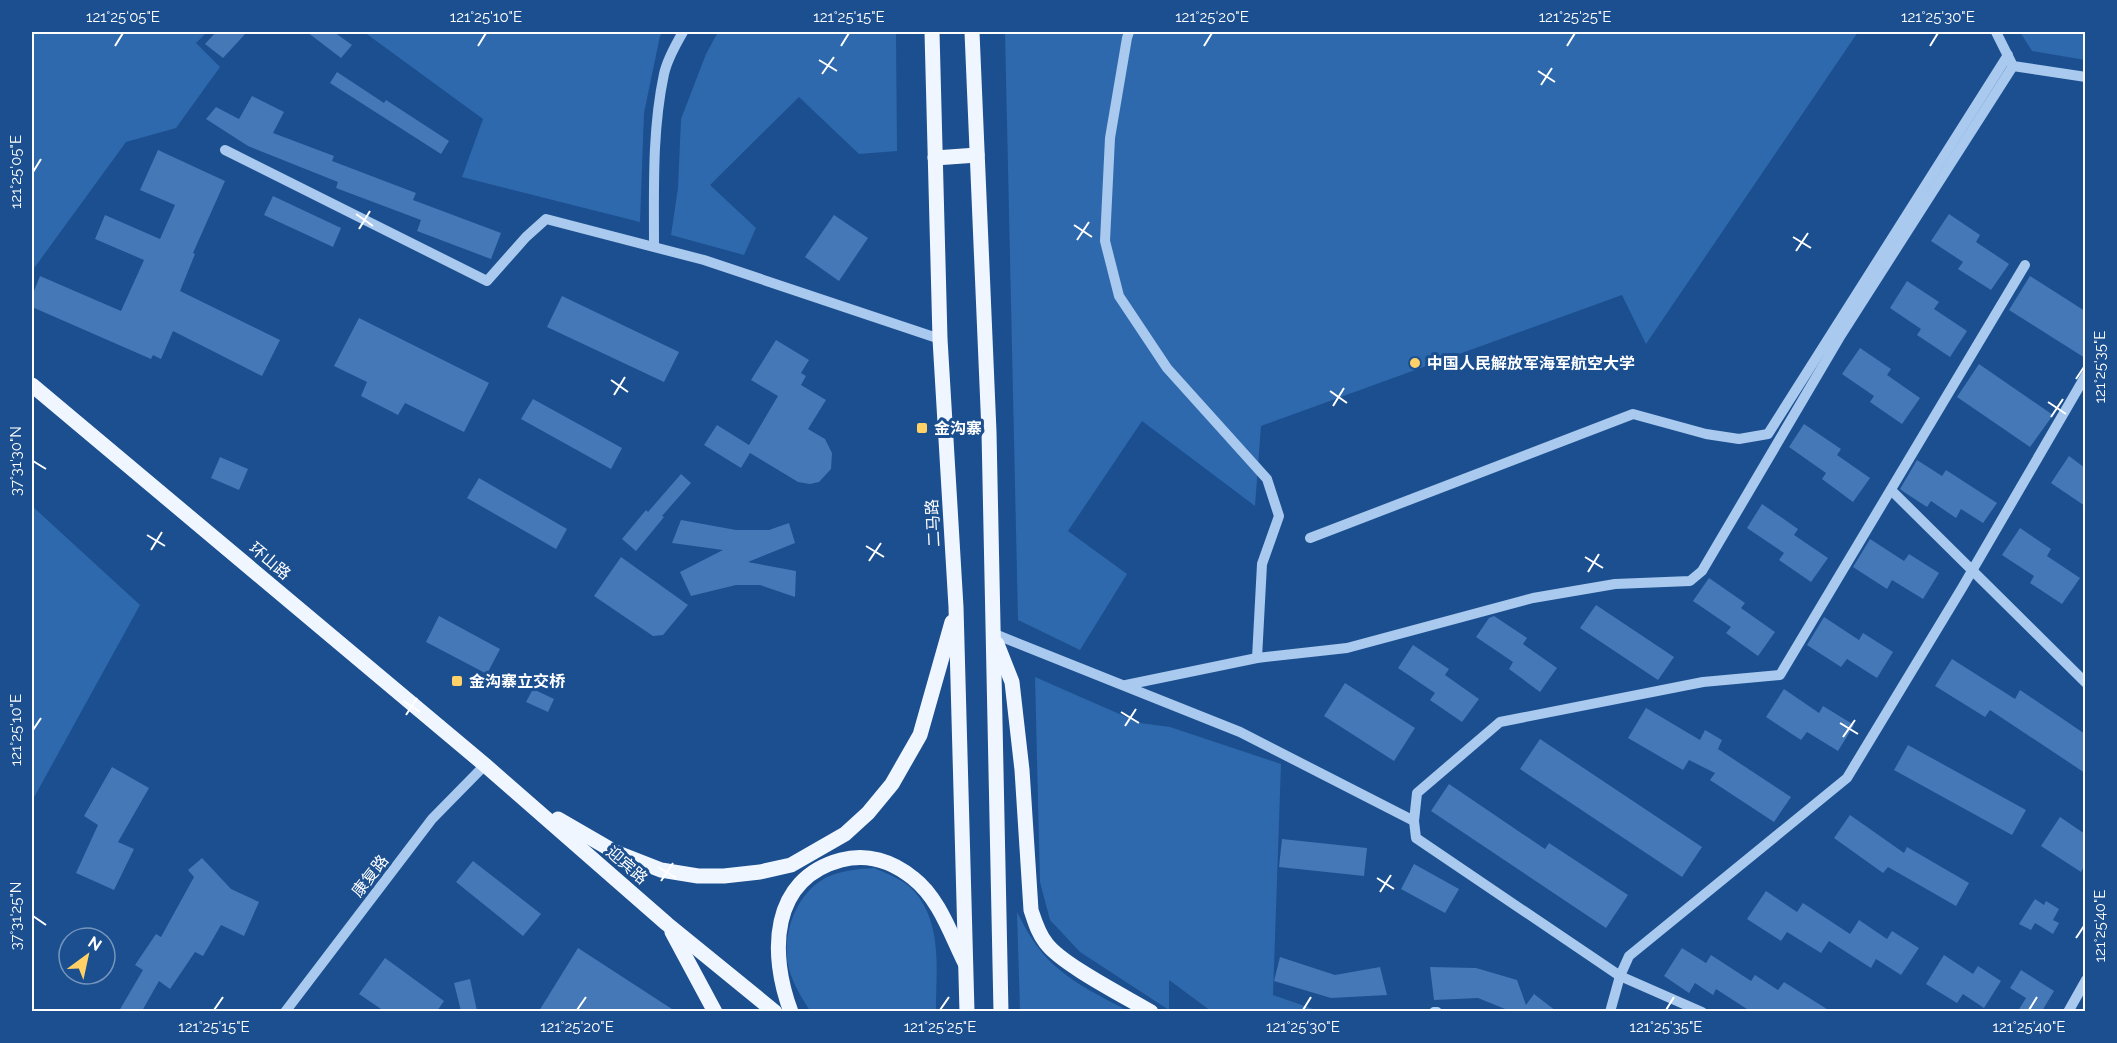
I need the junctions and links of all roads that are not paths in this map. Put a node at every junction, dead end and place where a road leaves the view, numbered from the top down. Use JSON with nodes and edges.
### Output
{"nodes":[{"id":1,"x":683,"y":32,"type":"edge"},
{"id":2,"x":932,"y":32,"type":"edge"},
{"id":3,"x":972,"y":32,"type":"edge"},
{"id":4,"x":1130,"y":32,"type":"edge"},
{"id":5,"x":1996,"y":32,"type":"edge"},
{"id":6,"x":2008,"y":55,"type":"junction"},
{"id":7,"x":2013,"y":66,"type":"junction"},
{"id":8,"x":2085,"y":77,"type":"edge"},
{"id":9,"x":225,"y":150,"type":"dead end"},
{"id":10,"x":977,"y":156,"type":"junction"},
{"id":11,"x":935,"y":158,"type":"junction"},
{"id":12,"x":654,"y":246,"type":"junction"},
{"id":13,"x":2025,"y":265,"type":"dead end"},
{"id":14,"x":940,"y":339,"type":"junction"},
{"id":15,"x":2085,"y":375,"type":"edge"},
{"id":16,"x":32,"y":385,"type":"edge"},
{"id":17,"x":1890,"y":490,"type":"junction"},
{"id":18,"x":1310,"y":538,"type":"dead end"},
{"id":19,"x":1972,"y":572,"type":"junction"},
{"id":20,"x":956,"y":607,"type":"junction"},
{"id":21,"x":992,"y":633,"type":"junction"},
{"id":22,"x":1257,"y":658,"type":"junction"},
{"id":23,"x":2085,"y":683,"type":"edge"},
{"id":24,"x":1126,"y":685,"type":"junction"},
{"id":25,"x":485,"y":765,"type":"junction"},
{"id":26,"x":529,"y":802,"type":"junction"},
{"id":27,"x":1414,"y":820,"type":"junction"},
{"id":28,"x":667,"y":924,"type":"junction"},
{"id":29,"x":967,"y":967,"type":"junction"},
{"id":30,"x":1620,"y":976,"type":"junction"},
{"id":31,"x":2085,"y":980,"type":"edge"},
{"id":32,"x":285,"y":1011,"type":"edge"},
{"id":33,"x":715,"y":1011,"type":"edge"},
{"id":34,"x":775,"y":1011,"type":"edge"},
{"id":35,"x":791,"y":1011,"type":"edge"},
{"id":36,"x":968,"y":1011,"type":"edge"},
{"id":37,"x":1001,"y":1011,"type":"edge"},
{"id":38,"x":1151,"y":1011,"type":"edge"},
{"id":39,"x":1610,"y":1011,"type":"edge"},
{"id":40,"x":1702,"y":1011,"type":"edge"},
{"id":41,"x":2068,"y":1011,"type":"edge"}],
"edges":[{"from":1,"to":12,"type":"street"},
{"from":2,"to":11,"type":"main road","name":"二马路"},
{"from":3,"to":10,"type":"main road"},
{"from":4,"to":22,"type":"street"},
{"from":5,"to":6,"type":"street"},
{"from":6,"to":7,"type":"street"},
{"from":6,"to":18,"type":"street"},
{"from":7,"to":8,"type":"street"},
{"from":7,"to":22,"type":"street"},
{"from":9,"to":12,"type":"street"},
{"from":10,"to":11,"type":"main road"},
{"from":10,"to":21,"type":"main road"},
{"from":11,"to":14,"type":"main road","name":"二马路"},
{"from":12,"to":14,"type":"street"},
{"from":13,"to":17,"type":"street"},
{"from":14,"to":20,"type":"main road","name":"二马路"},
{"from":15,"to":19,"type":"street"},
{"from":16,"to":25,"type":"main road","name":"环山路"},
{"from":17,"to":19,"type":"street"},
{"from":17,"to":27,"type":"street"},
{"from":19,"to":23,"type":"street"},
{"from":19,"to":30,"type":"street"},
{"from":20,"to":26,"type":"main road"},
{"from":20,"to":29,"type":"main road","name":"二马路"},
{"from":21,"to":24,"type":"street"},
{"from":21,"to":37,"type":"main road"},
{"from":21,"to":38,"type":"main road"},
{"from":22,"to":24,"type":"street"},
{"from":24,"to":27,"type":"street"},
{"from":25,"to":26,"type":"main road","name":"迎宾路"},
{"from":25,"to":32,"type":"street","name":"康复路"},
{"from":26,"to":28,"type":"main road","name":"迎宾路"},
{"from":27,"to":30,"type":"street"},
{"from":28,"to":33,"type":"main road"},
{"from":28,"to":34,"type":"main road","name":"迎宾路"},
{"from":29,"to":35,"type":"main road"},
{"from":29,"to":36,"type":"main road","name":"二马路"},
{"from":30,"to":39,"type":"street"},
{"from":30,"to":40,"type":"street"},
{"from":31,"to":41,"type":"street"}]}
